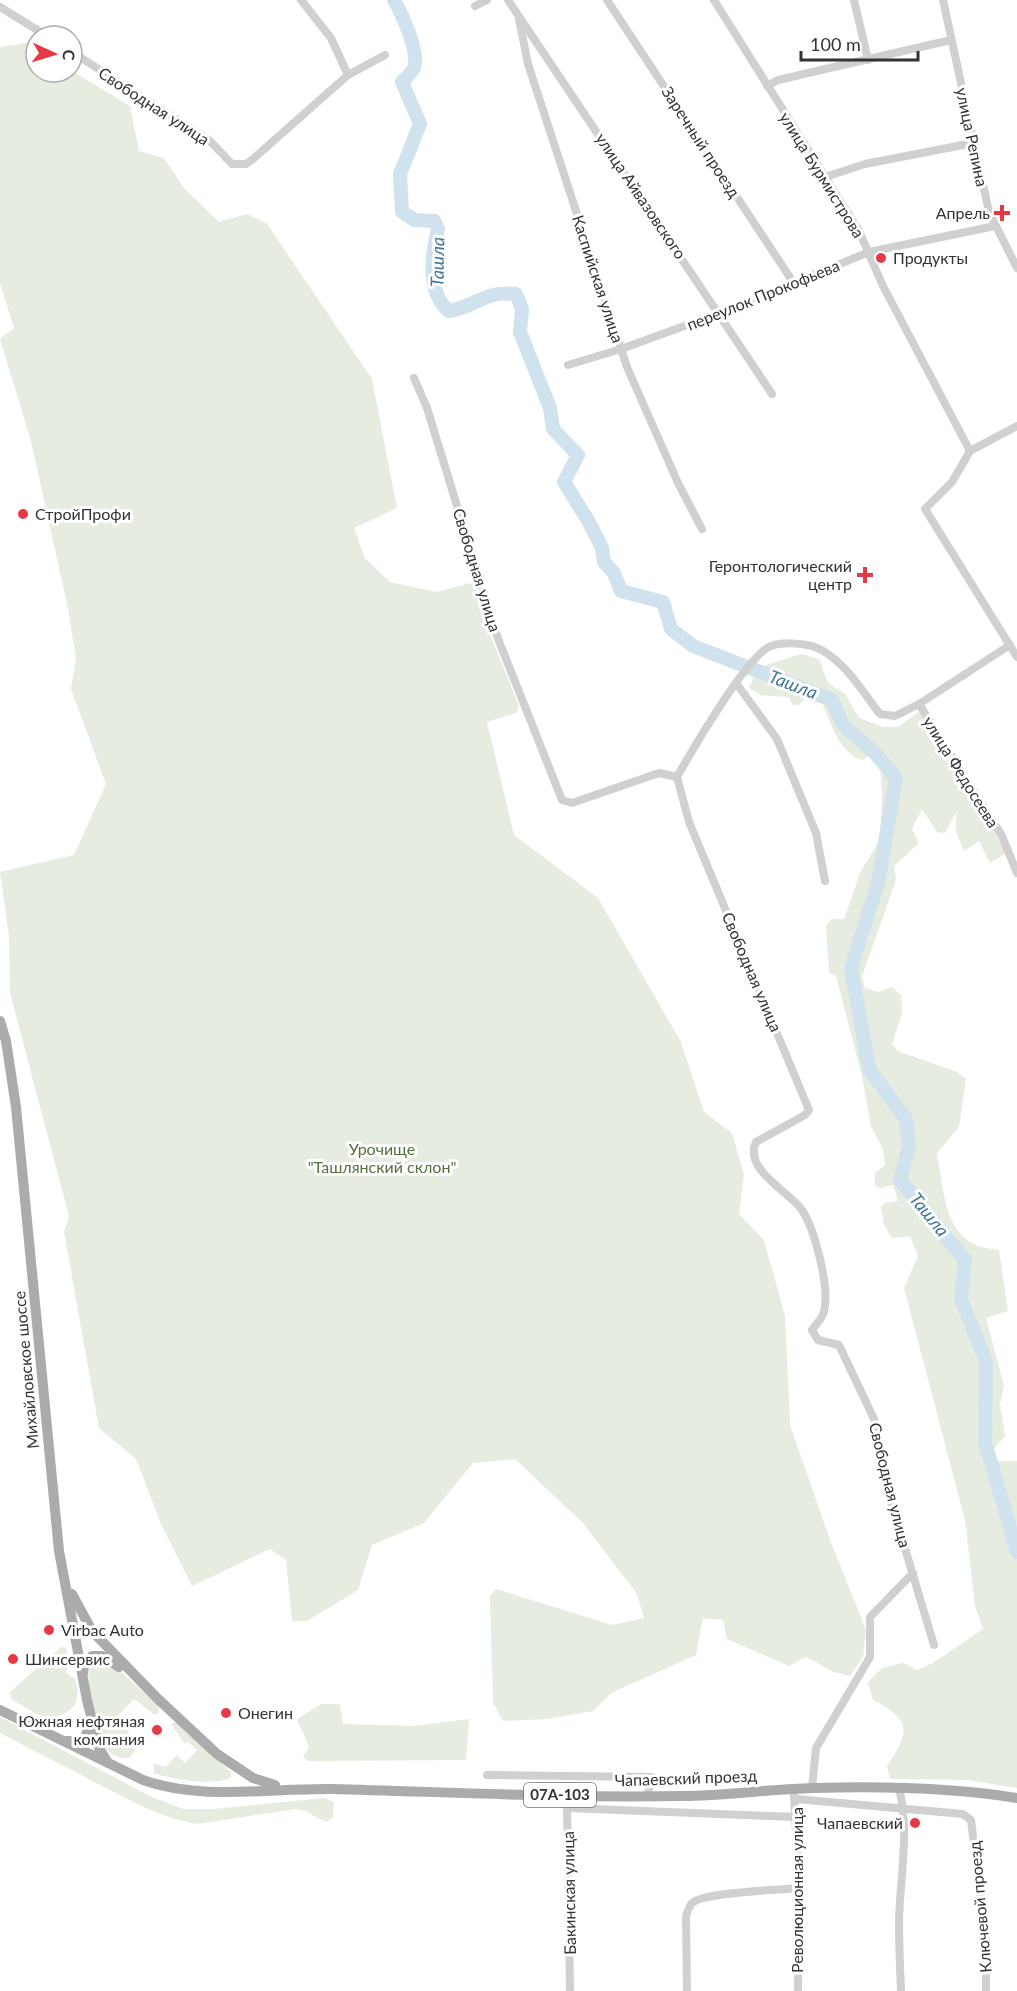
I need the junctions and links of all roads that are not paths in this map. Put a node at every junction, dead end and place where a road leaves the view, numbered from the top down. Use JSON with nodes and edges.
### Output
{"nodes":[{"id":1,"x":301,"y":0,"type":"edge"},
{"id":2,"x":487,"y":0,"type":"edge"},
{"id":3,"x":508,"y":0,"type":"edge"},
{"id":4,"x":607,"y":0,"type":"edge"},
{"id":5,"x":714,"y":0,"type":"edge"},
{"id":6,"x":854,"y":0,"type":"edge"},
{"id":7,"x":943,"y":0,"type":"edge"},
{"id":8,"x":475,"y":6,"type":"dead end"},
{"id":9,"x":0,"y":7,"type":"edge"},
{"id":10,"x":519,"y":19,"type":"junction"},
{"id":11,"x":28,"y":24,"type":"edge"},
{"id":12,"x":951,"y":40,"type":"junction"},
{"id":13,"x":385,"y":55,"type":"dead end"},
{"id":14,"x":84,"y":60,"type":"edge"},
{"id":15,"x":868,"y":60,"type":"junction"},
{"id":16,"x":348,"y":75,"type":"junction"},
{"id":17,"x":767,"y":86,"type":"junction"},
{"id":18,"x":974,"y":143,"type":"junction"},
{"id":19,"x":825,"y":177,"type":"junction"},
{"id":20,"x":995,"y":226,"type":"junction"},
{"id":21,"x":869,"y":252,"type":"junction"},
{"id":22,"x":1017,"y":268,"type":"edge"},
{"id":23,"x":795,"y":285,"type":"junction"},
{"id":24,"x":720,"y":314,"type":"junction"},
{"id":25,"x":621,"y":349,"type":"junction"},
{"id":26,"x":568,"y":365,"type":"dead end"},
{"id":27,"x":414,"y":378,"type":"dead end"},
{"id":28,"x":772,"y":394,"type":"dead end"},
{"id":29,"x":1017,"y":426,"type":"edge"},
{"id":30,"x":970,"y":451,"type":"junction"},
{"id":31,"x":702,"y":529,"type":"dead end"},
{"id":32,"x":1010,"y":645,"type":"junction"},
{"id":33,"x":1017,"y":657,"type":"edge"},
{"id":34,"x":736,"y":682,"type":"junction"},
{"id":35,"x":919,"y":704,"type":"junction"},
{"id":36,"x":677,"y":777,"type":"junction"},
{"id":37,"x":1017,"y":873,"type":"edge"},
{"id":38,"x":825,"y":881,"type":"dead end"},
{"id":39,"x":0,"y":1021,"type":"edge"},
{"id":40,"x":62,"y":1568,"type":"junction"},
{"id":41,"x":913,"y":1573,"type":"junction"},
{"id":42,"x":934,"y":1645,"type":"dead end"},
{"id":43,"x":82,"y":1676,"type":"junction"},
{"id":44,"x":141,"y":1682,"type":"junction"},
{"id":45,"x":0,"y":1710,"type":"edge"},
{"id":46,"x":91,"y":1716,"type":"junction"},
{"id":47,"x":62,"y":1740,"type":"junction"},
{"id":48,"x":108,"y":1763,"type":"junction"},
{"id":49,"x":487,"y":1774,"type":"dead end"},
{"id":50,"x":285,"y":1788,"type":"junction"},
{"id":51,"x":812,"y":1788,"type":"junction"},
{"id":52,"x":899,"y":1788,"type":"junction"},
{"id":53,"x":794,"y":1794,"type":"junction"},
{"id":54,"x":567,"y":1795,"type":"junction"},
{"id":55,"x":647,"y":1797,"type":"junction"},
{"id":56,"x":1017,"y":1798,"type":"edge"},
{"id":57,"x":567,"y":1808,"type":"junction"},
{"id":58,"x":904,"y":1809,"type":"junction"},
{"id":59,"x":797,"y":1817,"type":"junction"},
{"id":60,"x":799,"y":1888,"type":"junction"},
{"id":61,"x":570,"y":1991,"type":"edge"},
{"id":62,"x":687,"y":1991,"type":"edge"},
{"id":63,"x":798,"y":1991,"type":"edge"},
{"id":64,"x":901,"y":1991,"type":"edge"},
{"id":65,"x":986,"y":1991,"type":"edge"}],
"edges":[{"from":1,"to":16,"type":"street"},
{"from":2,"to":8,"type":"street"},
{"from":3,"to":10,"type":"street","name":"улица Айвазовского"},
{"from":4,"to":23,"type":"street","name":"Заречный проезд"},
{"from":5,"to":17,"type":"street","name":"улица Бурмистрова"},
{"from":6,"to":15,"type":"street"},
{"from":7,"to":12,"type":"street","name":"улица Репина"},
{"from":9,"to":11,"type":"street"},
{"from":10,"to":24,"type":"street","name":"улица Айвазовского"},
{"from":10,"to":25,"type":"street","name":"Каспийская улица"},
{"from":12,"to":15,"type":"street"},
{"from":12,"to":18,"type":"street","name":"улица Репина"},
{"from":13,"to":16,"type":"street"},
{"from":14,"to":16,"type":"street","name":"Свободная улица"},
{"from":15,"to":17,"type":"street"},
{"from":17,"to":19,"type":"street","name":"улица Бурмистрова"},
{"from":18,"to":19,"type":"street"},
{"from":18,"to":20,"type":"street","name":"улица Репина"},
{"from":19,"to":21,"type":"street","name":"улица Бурмистрова"},
{"from":20,"to":21,"type":"street","name":"переулок Прокофьева"},
{"from":20,"to":22,"type":"street","name":"улица Репина"},
{"from":21,"to":23,"type":"street","name":"переулок Прокофьева"},
{"from":21,"to":30,"type":"street","name":"улица Бурмистрова"},
{"from":23,"to":24,"type":"street","name":"переулок Прокофьева"},
{"from":24,"to":25,"type":"street","name":"переулок Прокофьева"},
{"from":24,"to":28,"type":"street","name":"улица Айвазовского"},
{"from":25,"to":26,"type":"street","name":"переулок Прокофьева"},
{"from":25,"to":31,"type":"street","name":"Каспийская улица"},
{"from":27,"to":36,"type":"street","name":"Свободная улица"},
{"from":29,"to":30,"type":"street"},
{"from":30,"to":32,"type":"street"},
{"from":32,"to":33,"type":"street"},
{"from":32,"to":35,"type":"street","name":"улица Федосеева"},
{"from":34,"to":35,"type":"street"},
{"from":34,"to":36,"type":"street"},
{"from":34,"to":38,"type":"street"},
{"from":35,"to":37,"type":"street","name":"улица Федосеева"},
{"from":36,"to":41,"type":"street","name":"Свободная улица"},
{"from":39,"to":40,"type":"main road","name":"Михайловское шоссе"},
{"from":40,"to":43,"type":"main road","name":"Михайловское шоссе"},
{"from":40,"to":44,"type":"main road"},
{"from":41,"to":42,"type":"street","name":"Свободная улица"},
{"from":41,"to":51,"type":"street"},
{"from":43,"to":44,"type":"main road"},
{"from":43,"to":46,"type":"main road","name":"Михайловское шоссе"},
{"from":44,"to":50,"type":"main road"},
{"from":45,"to":47,"type":"main road","number":"07А-103"},
{"from":46,"to":47,"type":"main road"},
{"from":46,"to":48,"type":"main road","name":"Михайловское шоссе"},
{"from":47,"to":48,"type":"main road","number":"07А-103"},
{"from":48,"to":50,"type":"main road","name":"Чапаевский проезд","number":"07А-103"},
{"from":49,"to":55,"type":"street"},
{"from":50,"to":54,"type":"main road","name":"Чапаевский проезд","number":"07А-103"},
{"from":51,"to":52,"type":"main road","name":"Чапаевский проезд","number":"07А-103"},
{"from":51,"to":53,"type":"main road","name":"Чапаевский проезд","number":"07А-103"},
{"from":52,"to":56,"type":"main road","name":"Чапаевский проезд","number":"07А-103"},
{"from":52,"to":58,"type":"street"},
{"from":53,"to":55,"type":"main road","name":"Чапаевский проезд","number":"07А-103"},
{"from":53,"to":58,"type":"street","name":"Ключевой проезд"},
{"from":53,"to":59,"type":"street","name":"Революционная улица"},
{"from":54,"to":55,"type":"main road","name":"Чапаевский проезд","number":"07А-103"},
{"from":54,"to":57,"type":"street","name":"Бакинская улица"},
{"from":57,"to":59,"type":"street"},
{"from":57,"to":61,"type":"street","name":"Бакинская улица"},
{"from":58,"to":64,"type":"street"},
{"from":58,"to":65,"type":"street","name":"Ключевой проезд"},
{"from":59,"to":60,"type":"street","name":"Революционная улица"},
{"from":60,"to":62,"type":"street"},
{"from":60,"to":63,"type":"street","name":"Революционная улица"}]}
